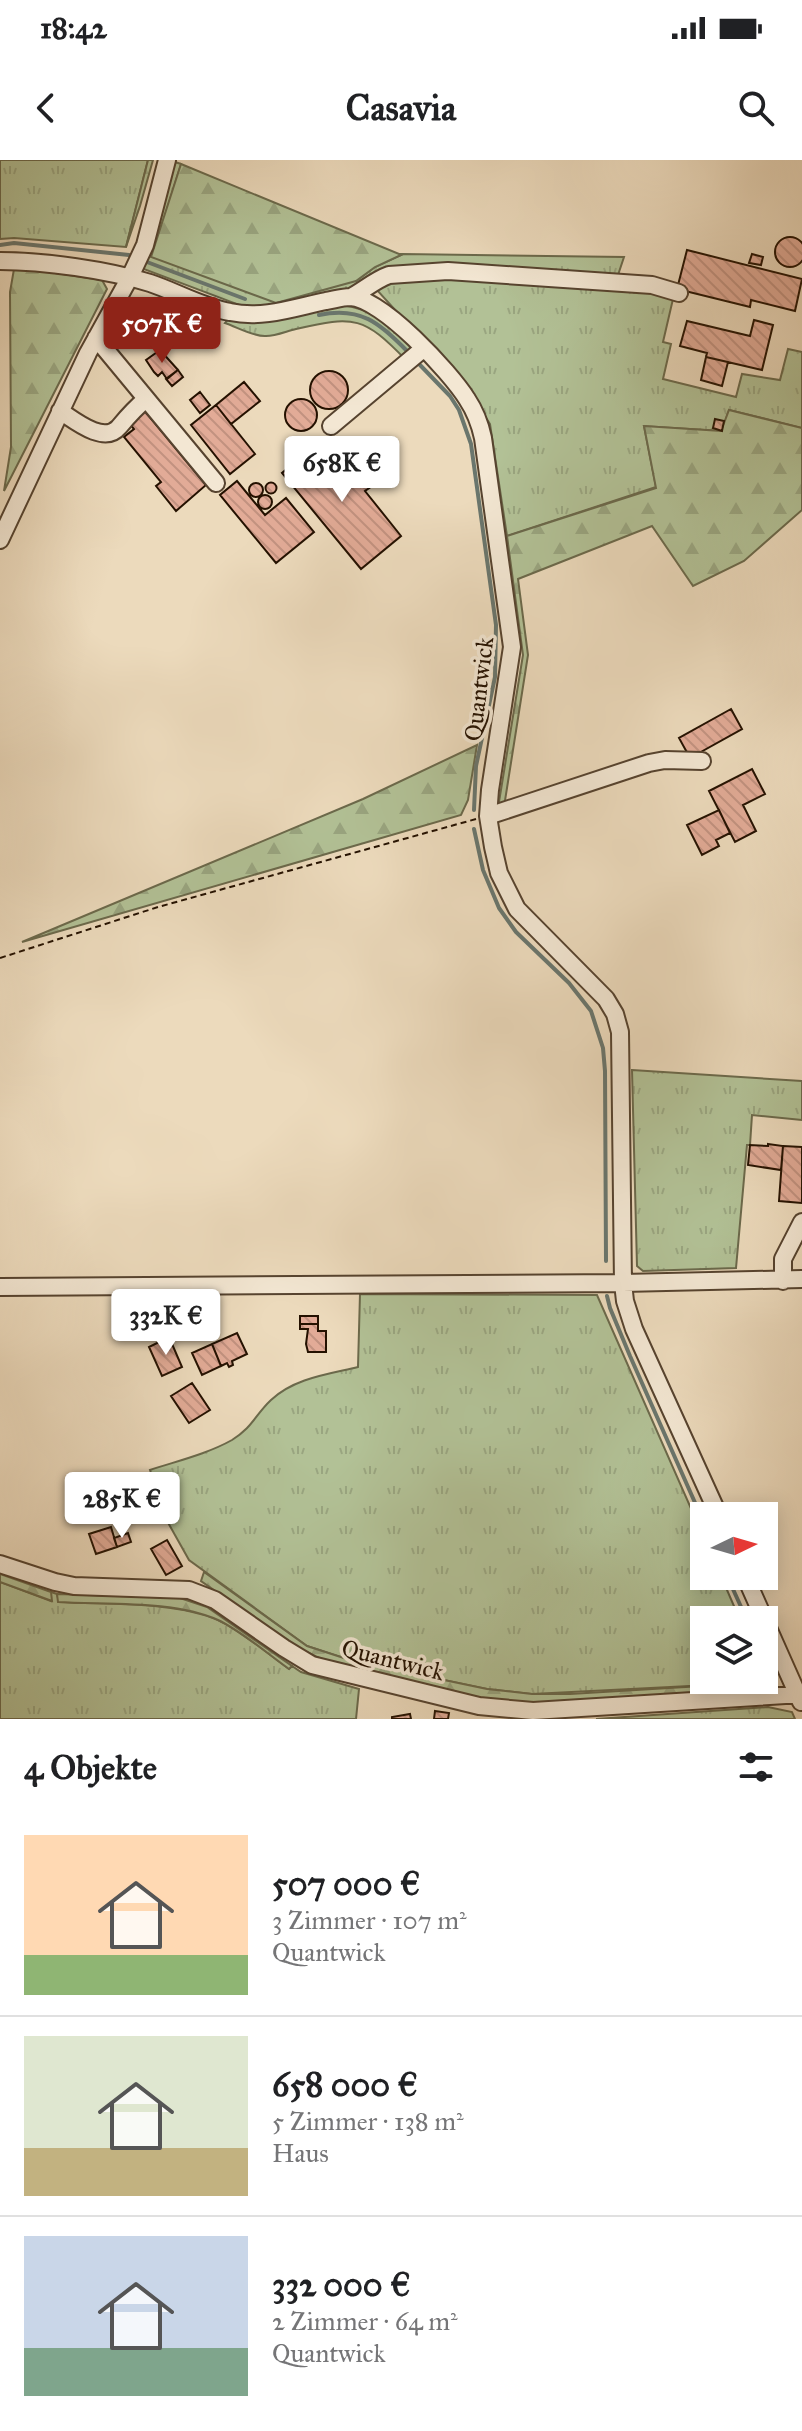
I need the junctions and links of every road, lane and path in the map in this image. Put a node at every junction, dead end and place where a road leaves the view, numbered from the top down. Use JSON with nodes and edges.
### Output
{"nodes":[{"id":1,"x":167,"y":160,"type":"edge"},
{"id":2,"x":0,"y":261,"type":"edge"},
{"id":3,"x":130,"y":277,"type":"junction"},
{"id":4,"x":679,"y":293,"type":"dead end"},
{"id":5,"x":351,"y":297,"type":"junction"},
{"id":6,"x":96,"y":338,"type":"junction"},
{"id":7,"x":423,"y":349,"type":"junction"},
{"id":8,"x":146,"y":399,"type":"junction"},
{"id":9,"x":60,"y":411,"type":"junction"},
{"id":10,"x":331,"y":426,"type":"dead end"},
{"id":11,"x":216,"y":483,"type":"dead end"},
{"id":12,"x":0,"y":540,"type":"edge"},
{"id":13,"x":702,"y":761,"type":"dead end"},
{"id":14,"x":488,"y":816,"type":"junction"},
{"id":15,"x":0,"y":958,"type":"edge"},
{"id":16,"x":802,"y":1222,"type":"edge"},
{"id":17,"x":802,"y":1279,"type":"edge"},
{"id":18,"x":783,"y":1281,"type":"junction"},
{"id":19,"x":623,"y":1283,"type":"junction"},
{"id":20,"x":0,"y":1287,"type":"edge"},
{"id":21,"x":713,"y":1502,"type":"edge"},
{"id":22,"x":0,"y":1564,"type":"edge"},
{"id":23,"x":751,"y":1590,"type":"edge"},
{"id":24,"x":801,"y":1697,"type":"edge"}],
"edges":[{"from":1,"to":3,"type":"street"},
{"from":2,"to":3,"type":"street"},
{"from":3,"to":5,"type":"street"},
{"from":3,"to":6,"type":"street"},
{"from":4,"to":5,"type":"street"},
{"from":5,"to":7,"type":"street","name":"Quantwick"},
{"from":6,"to":8,"type":"street"},
{"from":6,"to":9,"type":"street"},
{"from":7,"to":10,"type":"street"},
{"from":7,"to":14,"type":"street","name":"Quantwick"},
{"from":8,"to":9,"type":"street"},
{"from":8,"to":11,"type":"street"},
{"from":9,"to":12,"type":"street"},
{"from":13,"to":14,"type":"street"},
{"from":14,"to":15,"type":"path"},
{"from":14,"to":19,"type":"street","name":"Quantwick"},
{"from":16,"to":18,"type":"street"},
{"from":17,"to":18,"type":"street"},
{"from":18,"to":19,"type":"street"},
{"from":19,"to":20,"type":"street"},
{"from":19,"to":21,"type":"street","name":"Quantwick"},
{"from":22,"to":24,"type":"street","name":"Quantwick"},
{"from":23,"to":24,"type":"street","name":"Quantwick"}]}
